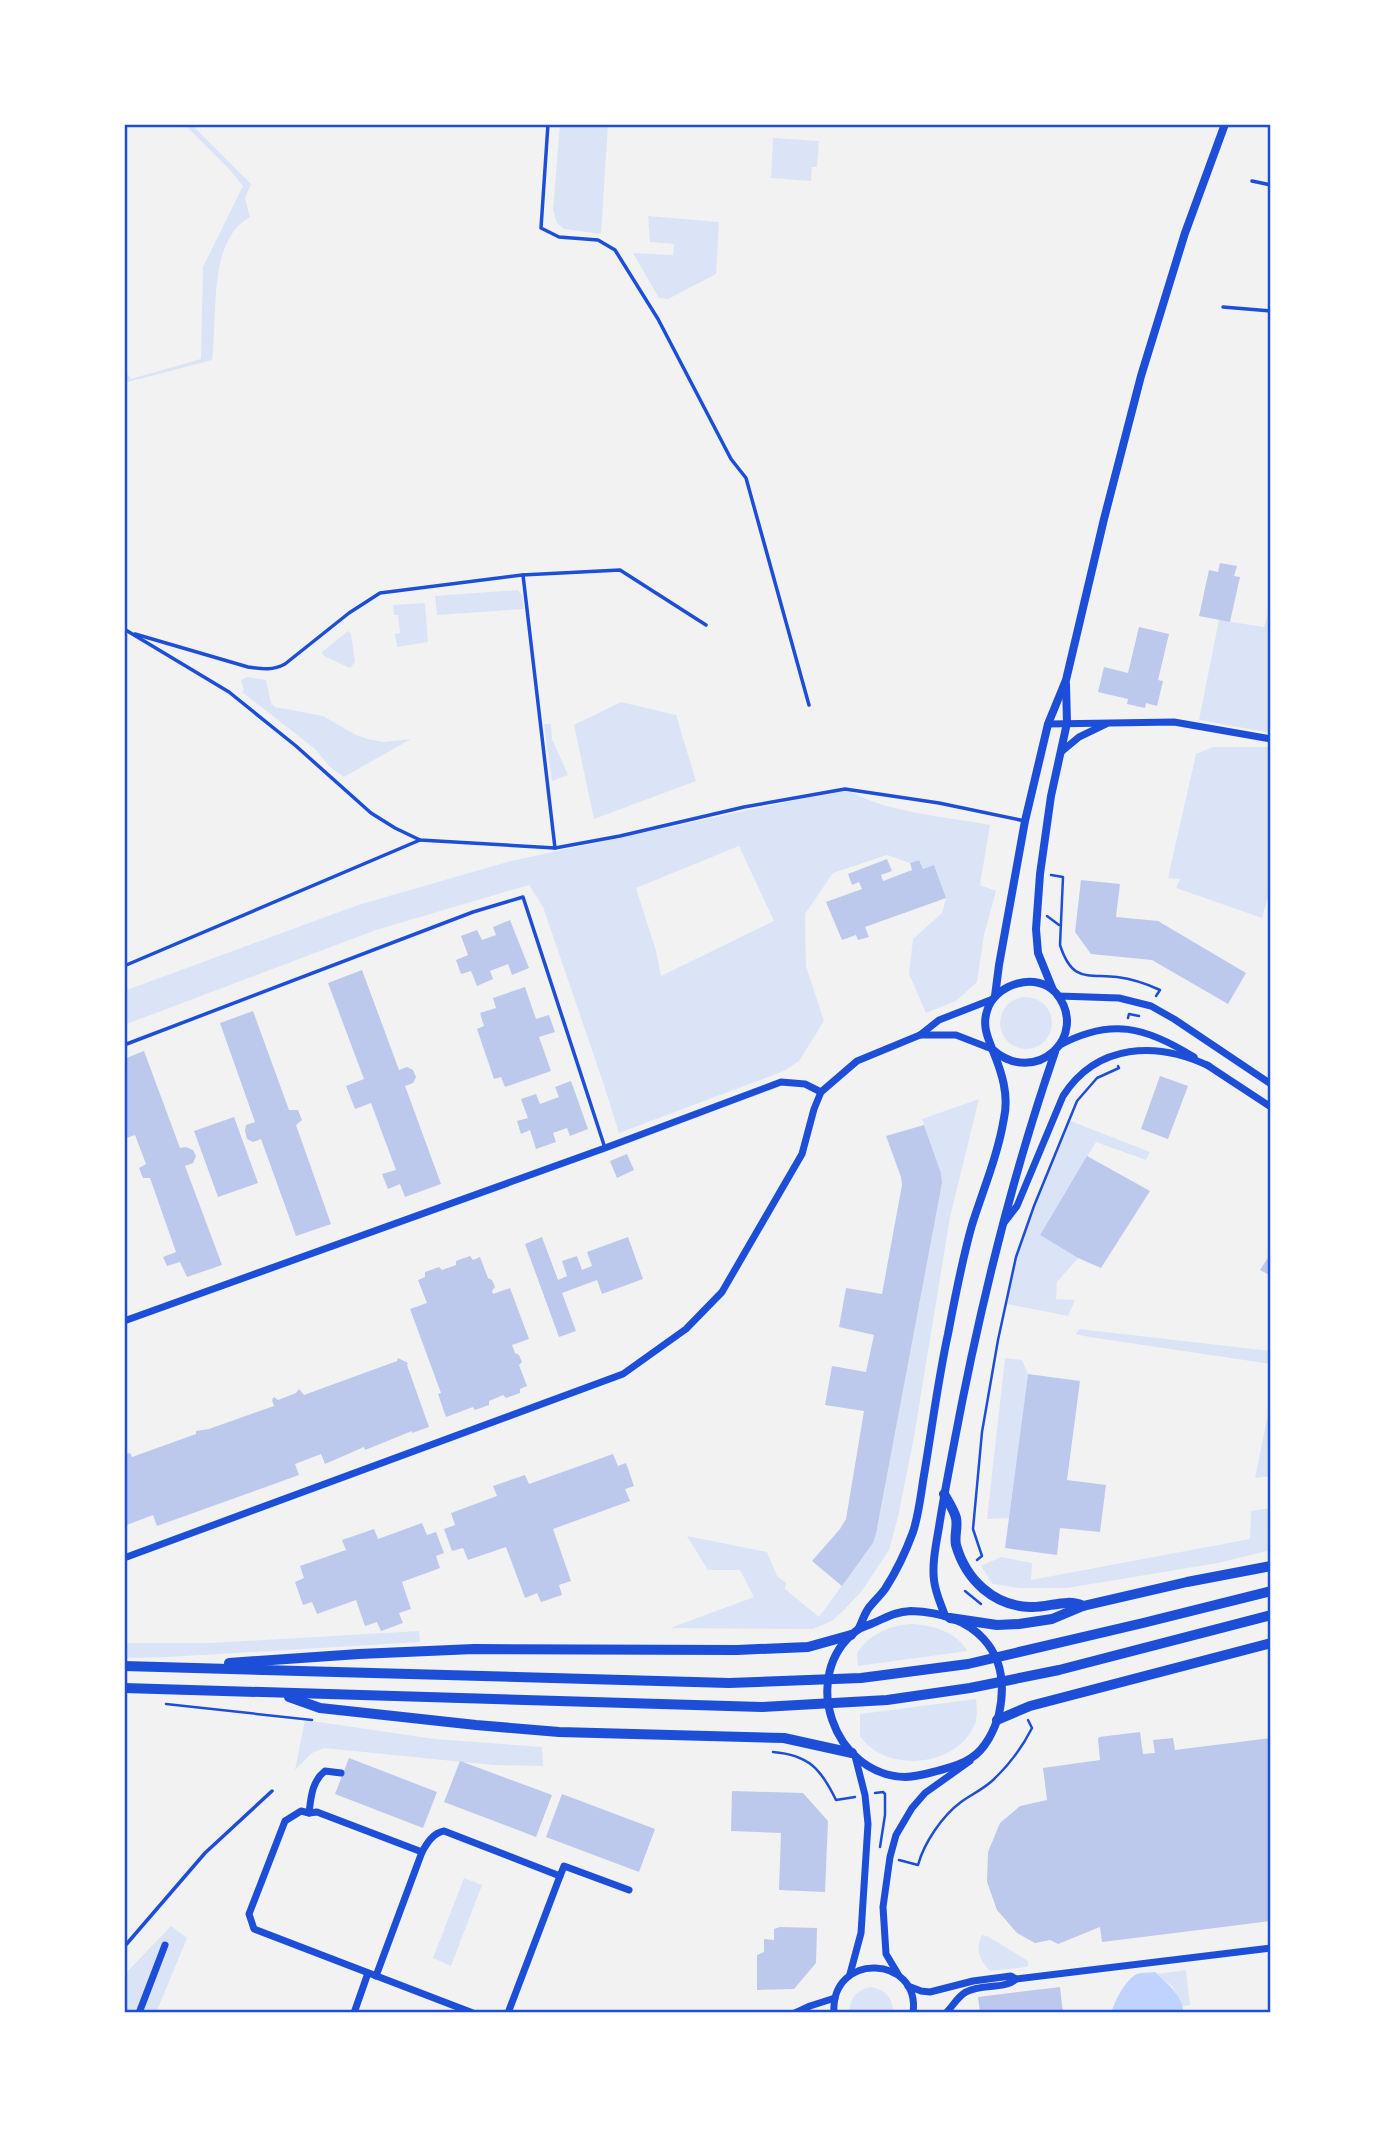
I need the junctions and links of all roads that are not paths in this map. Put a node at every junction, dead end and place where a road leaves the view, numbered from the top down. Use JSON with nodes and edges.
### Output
{"nodes":[{"id":1,"x":548,"y":124,"type":"edge"},
{"id":2,"x":1225,"y":124,"type":"edge"},
{"id":3,"x":1252,"y":181,"type":"dead end"},
{"id":4,"x":1271,"y":185,"type":"edge"},
{"id":5,"x":1223,"y":307,"type":"dead end"},
{"id":6,"x":1271,"y":312,"type":"edge"},
{"id":7,"x":522,"y":575,"type":"junction"},
{"id":8,"x":706,"y":625,"type":"dead end"},
{"id":9,"x":124,"y":629,"type":"edge"},
{"id":10,"x":129,"y":632,"type":"junction"},
{"id":11,"x":1066,"y":680,"type":"junction"},
{"id":12,"x":809,"y":705,"type":"dead end"},
{"id":13,"x":1067,"y":723,"type":"junction"},
{"id":14,"x":1110,"y":723,"type":"junction"},
{"id":15,"x":1048,"y":724,"type":"junction"},
{"id":16,"x":1271,"y":739,"type":"edge"},
{"id":17,"x":1061,"y":752,"type":"junction"},
{"id":18,"x":1024,"y":821,"type":"junction"},
{"id":19,"x":420,"y":840,"type":"junction"},
{"id":20,"x":555,"y":848,"type":"junction"},
{"id":21,"x":124,"y":966,"type":"edge"},
{"id":22,"x":1056,"y":993,"type":"junction"},
{"id":23,"x":994,"y":998,"type":"junction"},
{"id":24,"x":920,"y":1035,"type":"junction"},
{"id":25,"x":124,"y":1045,"type":"edge"},
{"id":26,"x":1057,"y":1048,"type":"junction"},
{"id":27,"x":992,"y":1049,"type":"junction"},
{"id":28,"x":1209,"y":1066,"type":"junction"},
{"id":29,"x":1271,"y":1084,"type":"edge"},
{"id":30,"x":821,"y":1092,"type":"junction"},
{"id":31,"x":1271,"y":1107,"type":"edge"},
{"id":32,"x":606,"y":1148,"type":"junction"},
{"id":33,"x":1002,"y":1226,"type":"junction"},
{"id":34,"x":124,"y":1321,"type":"edge"},
{"id":35,"x":944,"y":1494,"type":"junction"},
{"id":36,"x":124,"y":1558,"type":"edge"},
{"id":37,"x":1271,"y":1566,"type":"edge"},
{"id":38,"x":1271,"y":1591,"type":"edge"},
{"id":39,"x":1083,"y":1606,"type":"junction"},
{"id":40,"x":1271,"y":1615,"type":"edge"},
{"id":41,"x":948,"y":1617,"type":"junction"},
{"id":42,"x":855,"y":1632,"type":"junction"},
{"id":43,"x":1271,"y":1643,"type":"edge"},
{"id":44,"x":124,"y":1666,"type":"edge"},
{"id":45,"x":167,"y":1668,"type":"junction"},
{"id":46,"x":124,"y":1688,"type":"edge"},
{"id":47,"x":281,"y":1693,"type":"junction"},
{"id":48,"x":997,"y":1720,"type":"junction"},
{"id":49,"x":978,"y":1753,"type":"junction"},
{"id":50,"x":853,"y":1755,"type":"junction"},
{"id":51,"x":341,"y":1773,"type":"dead end"},
{"id":52,"x":272,"y":1791,"type":"dead end"},
{"id":53,"x":309,"y":1814,"type":"junction"},
{"id":54,"x":422,"y":1852,"type":"junction"},
{"id":55,"x":560,"y":1876,"type":"junction"},
{"id":56,"x":629,"y":1889,"type":"dead end"},
{"id":57,"x":164,"y":1945,"type":"dead end"},
{"id":58,"x":124,"y":1947,"type":"edge"},
{"id":59,"x":1271,"y":1948,"type":"edge"},
{"id":60,"x":372,"y":1974,"type":"junction"},
{"id":61,"x":898,"y":1974,"type":"junction"},
{"id":62,"x":850,"y":1975,"type":"junction"},
{"id":63,"x":1016,"y":1979,"type":"junction"},
{"id":64,"x":908,"y":1986,"type":"junction"},
{"id":65,"x":835,"y":1998,"type":"junction"},
{"id":66,"x":139,"y":2013,"type":"edge"},
{"id":67,"x":354,"y":2013,"type":"edge"},
{"id":68,"x":473,"y":2013,"type":"edge"},
{"id":69,"x":508,"y":2013,"type":"edge"},
{"id":70,"x":795,"y":2013,"type":"edge"},
{"id":71,"x":834,"y":2013,"type":"edge"},
{"id":72,"x":913,"y":2013,"type":"edge"},
{"id":73,"x":946,"y":2013,"type":"edge"}],
"edges":[{"from":1,"to":12,"type":"lane"},
{"from":2,"to":11,"type":"street"},
{"from":3,"to":4,"type":"lane"},
{"from":5,"to":6,"type":"lane"},
{"from":7,"to":8,"type":"lane"},
{"from":7,"to":10,"type":"lane"},
{"from":7,"to":20,"type":"lane"},
{"from":9,"to":10,"type":"lane"},
{"from":10,"to":19,"type":"lane"},
{"from":11,"to":13,"type":"street"},
{"from":11,"to":15,"type":"street"},
{"from":13,"to":14,"type":"street"},
{"from":13,"to":15,"type":"street"},
{"from":13,"to":17,"type":"street"},
{"from":14,"to":16,"type":"street"},
{"from":14,"to":17,"type":"street"},
{"from":15,"to":18,"type":"street"},
{"from":17,"to":22,"type":"street"},
{"from":18,"to":20,"type":"lane"},
{"from":18,"to":23,"type":"street"},
{"from":19,"to":20,"type":"lane"},
{"from":19,"to":21,"type":"lane"},
{"from":22,"to":23,"type":"street"},
{"from":22,"to":26,"type":"street"},
{"from":22,"to":29,"type":"street"},
{"from":23,"to":24,"type":"street"},
{"from":23,"to":27,"type":"street"},
{"from":24,"to":27,"type":"street"},
{"from":24,"to":30,"type":"street"},
{"from":25,"to":32,"type":"lane"},
{"from":26,"to":27,"type":"street"},
{"from":26,"to":28,"type":"street"},
{"from":26,"to":33,"type":"street"},
{"from":27,"to":42,"type":"street"},
{"from":28,"to":31,"type":"street"},
{"from":28,"to":33,"type":"street"},
{"from":30,"to":32,"type":"street"},
{"from":30,"to":36,"type":"street"},
{"from":32,"to":34,"type":"street"},
{"from":33,"to":35,"type":"street"},
{"from":35,"to":39,"type":"main road"},
{"from":35,"to":41,"type":"street"},
{"from":37,"to":39,"type":"main road"},
{"from":38,"to":45,"type":"main road"},
{"from":39,"to":41,"type":"main road"},
{"from":40,"to":47,"type":"main road"},
{"from":41,"to":42,"type":"street"},
{"from":41,"to":48,"type":"street"},
{"from":42,"to":45,"type":"main road"},
{"from":42,"to":50,"type":"street"},
{"from":43,"to":48,"type":"main road"},
{"from":44,"to":45,"type":"main road"},
{"from":46,"to":47,"type":"main road"},
{"from":47,"to":50,"type":"main road"},
{"from":48,"to":49,"type":"street"},
{"from":49,"to":50,"type":"street"},
{"from":49,"to":61,"type":"street"},
{"from":50,"to":62,"type":"street"},
{"from":51,"to":53,"type":"street"},
{"from":52,"to":58,"type":"lane"},
{"from":53,"to":54,"type":"street"},
{"from":53,"to":60,"type":"street"},
{"from":54,"to":55,"type":"street"},
{"from":54,"to":60,"type":"street"},
{"from":55,"to":56,"type":"street"},
{"from":55,"to":69,"type":"street"},
{"from":57,"to":66,"type":"street"},
{"from":59,"to":63,"type":"street"},
{"from":60,"to":67,"type":"street"},
{"from":60,"to":68,"type":"street"},
{"from":61,"to":62,"type":"street"},
{"from":61,"to":64,"type":"street"},
{"from":62,"to":65,"type":"street"},
{"from":63,"to":64,"type":"street"},
{"from":63,"to":73,"type":"street"},
{"from":64,"to":72,"type":"street"},
{"from":65,"to":70,"type":"street"},
{"from":65,"to":71,"type":"street"}]}
